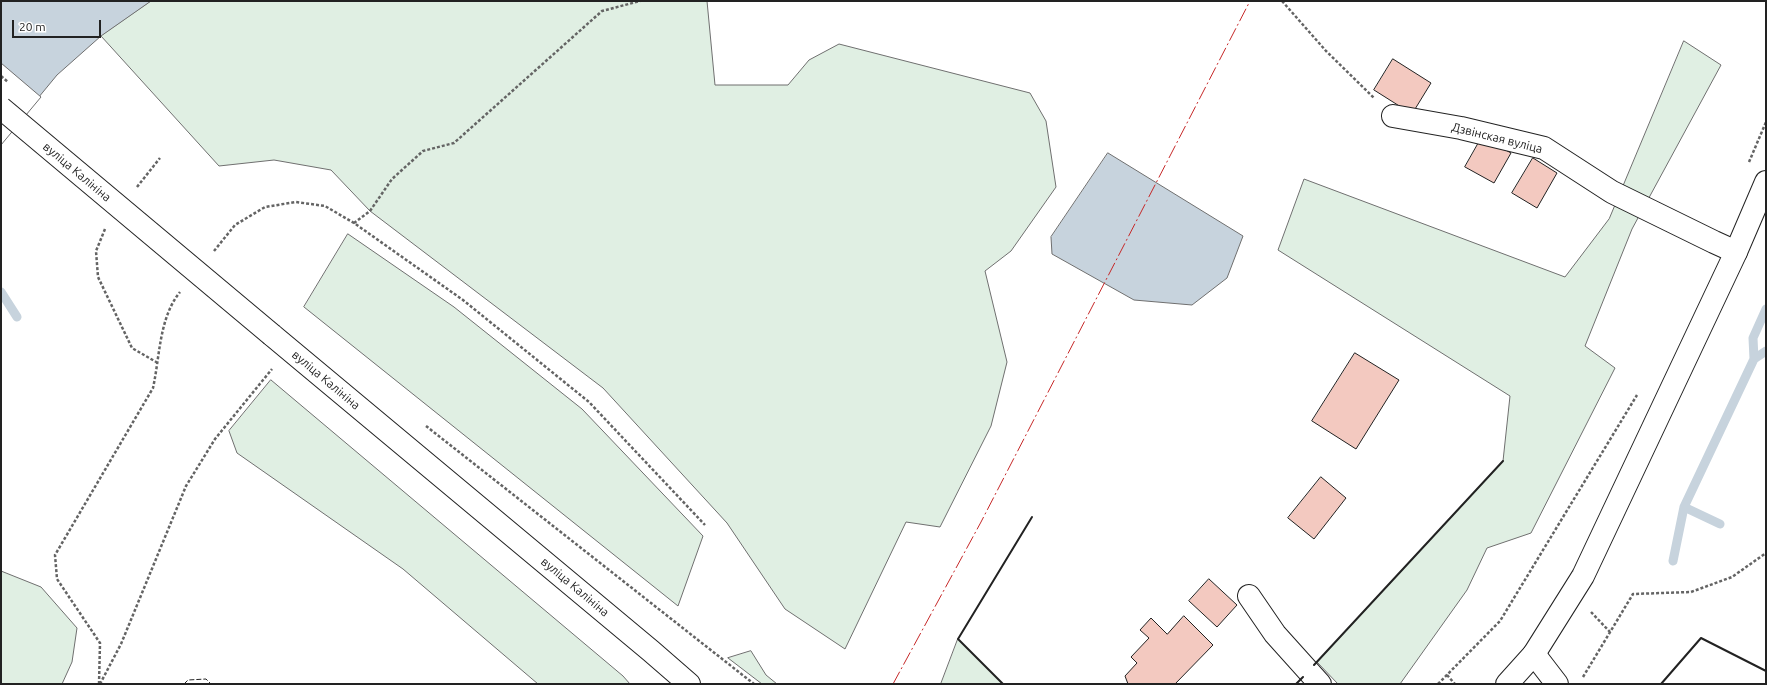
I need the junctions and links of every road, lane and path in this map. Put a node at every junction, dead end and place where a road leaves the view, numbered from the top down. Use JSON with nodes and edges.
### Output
{"nodes":[{"id":1,"x":640,"y":1,"type":"edge"},
{"id":2,"x":1282,"y":1,"type":"edge"},
{"id":3,"x":1,"y":108,"type":"edge"},
{"id":4,"x":1393,"y":116,"type":"joint"},
{"id":5,"x":1766,"y":122,"type":"edge"},
{"id":6,"x":160,"y":158,"type":"dead end"},
{"id":7,"x":1748,"y":164,"type":"dead end"},
{"id":8,"x":1766,"y":182,"type":"edge"},
{"id":9,"x":132,"y":193,"type":"dead end"},
{"id":10,"x":110,"y":223,"type":"dead end"},
{"id":11,"x":354,"y":223,"type":"dead end"},
{"id":12,"x":1736,"y":252,"type":"junction"},
{"id":13,"x":158,"y":363,"type":"dead end"},
{"id":14,"x":267,"y":375,"type":"dead end"},
{"id":15,"x":1640,"y":390,"type":"dead end"},
{"id":16,"x":422,"y":423,"type":"dead end"},
{"id":17,"x":1766,"y":553,"type":"edge"},
{"id":18,"x":1248,"y":596,"type":"dead end"},
{"id":19,"x":651,"y":651,"type":"junction"},
{"id":20,"x":1534,"y":654,"type":"junction"},
{"id":21,"x":1447,"y":675,"type":"junction"},
{"id":22,"x":1583,"y":678,"type":"dead end"},
{"id":23,"x":100,"y":684,"type":"edge"},
{"id":24,"x":672,"y":684,"type":"edge"},
{"id":25,"x":689,"y":684,"type":"edge"},
{"id":26,"x":754,"y":684,"type":"edge"},
{"id":27,"x":1320,"y":684,"type":"edge"},
{"id":28,"x":1438,"y":684,"type":"edge"},
{"id":29,"x":1455,"y":684,"type":"edge"},
{"id":30,"x":1507,"y":684,"type":"edge"},
{"id":31,"x":1557,"y":684,"type":"edge"}],
"edges":[{"from":1,"to":11,"type":"path"},
{"from":2,"to":4,"type":"path"},
{"from":3,"to":19,"type":"main road","name":"вуліца Калініна","bridge":true},
{"from":4,"to":12,"type":"main road","name":"Дзвінская вуліца"},
{"from":5,"to":7,"type":"path"},
{"from":6,"to":9,"type":"path"},
{"from":8,"to":12,"type":"main road"},
{"from":10,"to":13,"type":"path"},
{"from":12,"to":20,"type":"main road"},
{"from":14,"to":23,"type":"path"},
{"from":15,"to":21,"type":"path"},
{"from":16,"to":26,"type":"path"},
{"from":17,"to":22,"type":"path"},
{"from":18,"to":27,"type":"main road"},
{"from":19,"to":24,"type":"main road","name":"вуліца Калініна"},
{"from":19,"to":25,"type":"main road","name":"вуліца Калініна"},
{"from":20,"to":30,"type":"main road"},
{"from":20,"to":31,"type":"main road"},
{"from":21,"to":28,"type":"path"},
{"from":21,"to":29,"type":"path"}]}
